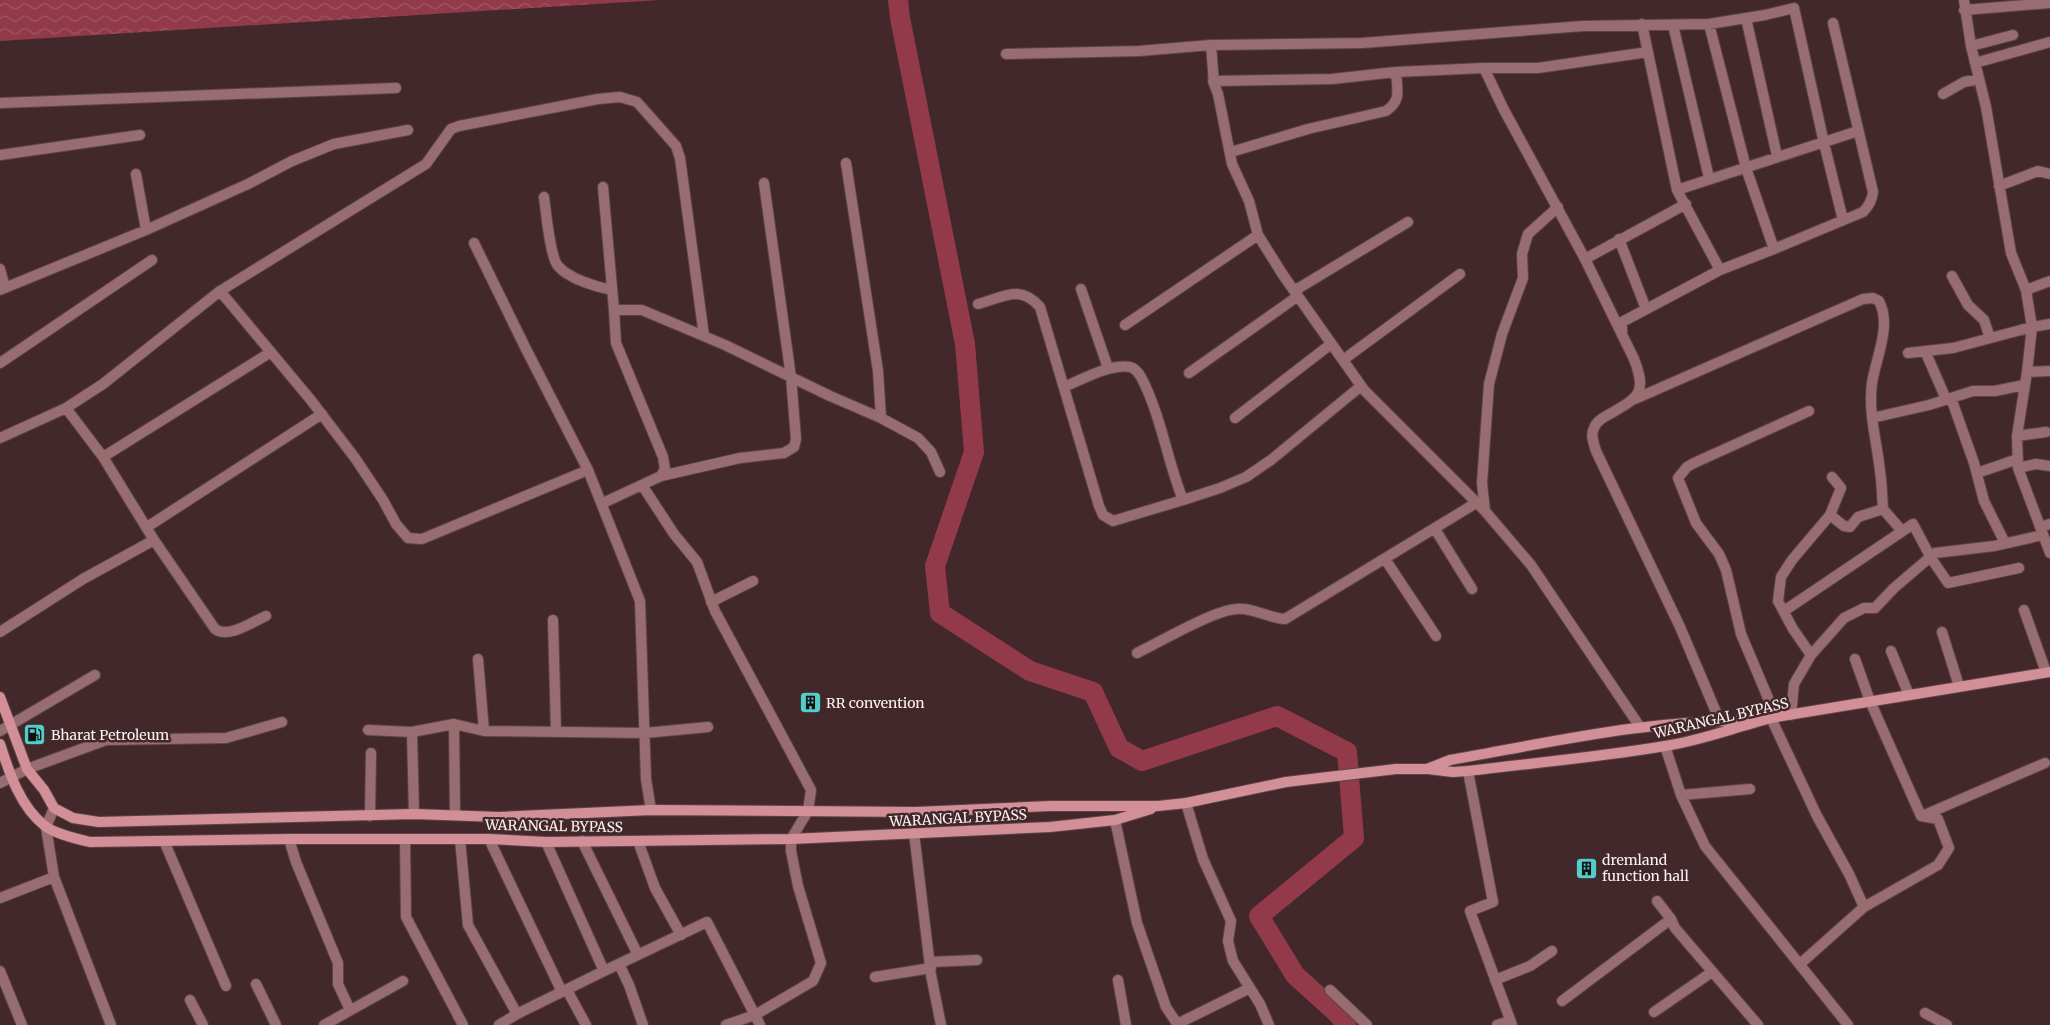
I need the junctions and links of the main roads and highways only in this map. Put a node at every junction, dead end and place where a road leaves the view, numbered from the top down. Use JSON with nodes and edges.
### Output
{"nodes":[{"id":1,"x":2048,"y":672,"type":"edge"},
{"id":2,"x":0,"y":697,"type":"edge"},
{"id":3,"x":1759,"y":721,"type":"junction"},
{"id":4,"x":0,"y":744,"type":"edge"},
{"id":5,"x":1427,"y":769,"type":"junction"},
{"id":6,"x":1158,"y":806,"type":"junction"}],
"edges":[{"from":1,"to":3,"type":"main road","name":"WARANGAL BYPASS"},
{"from":2,"to":6,"type":"main road"},
{"from":3,"to":5,"type":"main road"},
{"from":3,"to":5,"type":"main road","name":"WARANGAL BYPASS"},
{"from":4,"to":6,"type":"main road","name":"WARANGAL BYPASS"},
{"from":5,"to":6,"type":"main road"}]}
